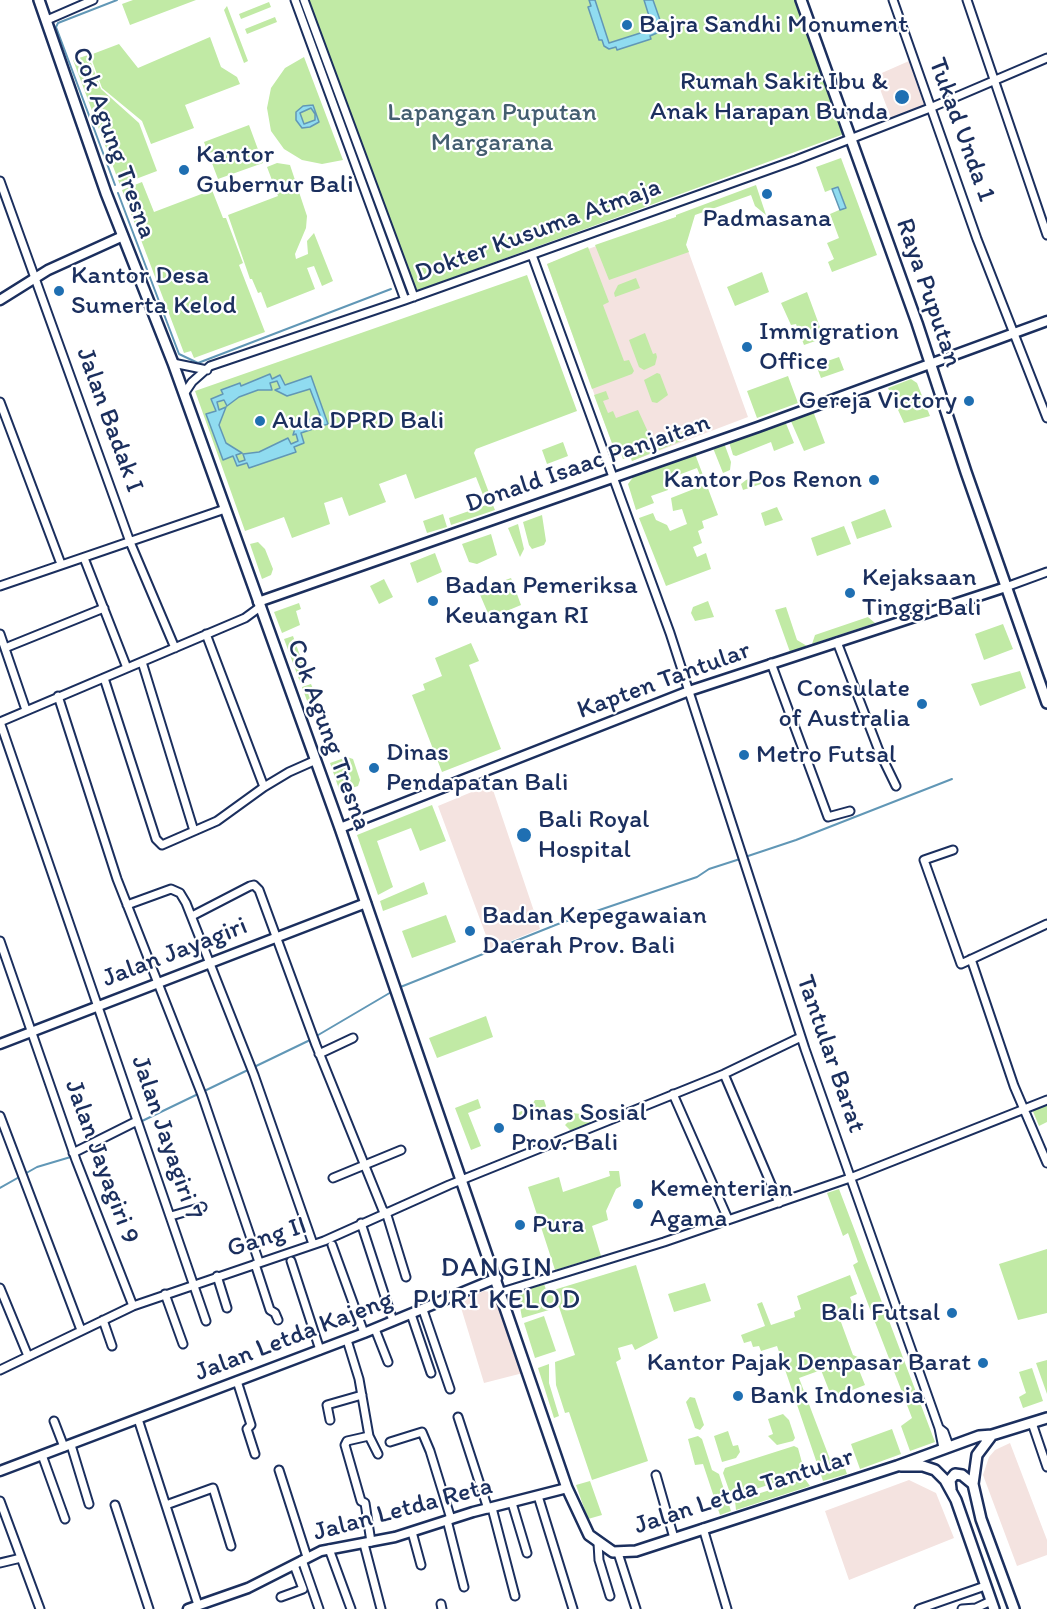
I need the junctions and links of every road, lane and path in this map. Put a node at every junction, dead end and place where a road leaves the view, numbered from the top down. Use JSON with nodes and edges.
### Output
{"nodes":[{"id":1,"x":39,"y":0,"type":"edge"},
{"id":2,"x":93,"y":0,"type":"edge"},
{"id":3,"x":295,"y":0,"type":"edge"},
{"id":4,"x":304,"y":0,"type":"edge"},
{"id":5,"x":801,"y":0,"type":"edge"},
{"id":6,"x":893,"y":0,"type":"edge"},
{"id":7,"x":967,"y":0,"type":"edge"},
{"id":8,"x":47,"y":20,"type":"junction"},
{"id":9,"x":1047,"y":58,"type":"edge"},
{"id":10,"x":995,"y":81,"type":"junction"},
{"id":11,"x":930,"y":108,"type":"junction"},
{"id":12,"x":852,"y":139,"type":"junction"},
{"id":13,"x":0,"y":181,"type":"edge"},
{"id":14,"x":1047,"y":235,"type":"edge"},
{"id":15,"x":123,"y":236,"type":"junction"},
{"id":16,"x":532,"y":255,"type":"junction"},
{"id":17,"x":34,"y":278,"type":"junction"},
{"id":18,"x":414,"y":297,"type":"junction"},
{"id":19,"x":0,"y":300,"type":"edge"},
{"id":20,"x":405,"y":300,"type":"junction"},
{"id":21,"x":1047,"y":321,"type":"edge"},
{"id":22,"x":1015,"y":333,"type":"junction"},
{"id":23,"x":173,"y":363,"type":"junction"},
{"id":24,"x":931,"y":364,"type":"junction"},
{"id":25,"x":205,"y":370,"type":"junction"},
{"id":26,"x":184,"y":394,"type":"junction"},
{"id":27,"x":0,"y":402,"type":"edge"},
{"id":28,"x":1047,"y":417,"type":"edge"},
{"id":29,"x":613,"y":477,"type":"junction"},
{"id":30,"x":225,"y":509,"type":"junction"},
{"id":31,"x":130,"y":542,"type":"junction"},
{"id":32,"x":84,"y":558,"type":"junction"},
{"id":33,"x":61,"y":564,"type":"junction"},
{"id":34,"x":1047,"y":572,"type":"edge"},
{"id":35,"x":0,"y":586,"type":"edge"},
{"id":36,"x":1006,"y":587,"type":"junction"},
{"id":37,"x":259,"y":604,"type":"junction"},
{"id":38,"x":104,"y":608,"type":"junction"},
{"id":39,"x":245,"y":618,"type":"junction"},
{"id":40,"x":264,"y":618,"type":"junction"},
{"id":41,"x":0,"y":634,"type":"edge"},
{"id":42,"x":206,"y":634,"type":"junction"},
{"id":43,"x":837,"y":642,"type":"junction"},
{"id":44,"x":5,"y":648,"type":"junction"},
{"id":45,"x":175,"y":648,"type":"junction"},
{"id":46,"x":142,"y":662,"type":"junction"},
{"id":47,"x":772,"y":666,"type":"junction"},
{"id":48,"x":127,"y":668,"type":"junction"},
{"id":49,"x":104,"y":678,"type":"junction"},
{"id":50,"x":689,"y":691,"type":"junction"},
{"id":51,"x":58,"y":696,"type":"junction"},
{"id":52,"x":1047,"y":703,"type":"edge"},
{"id":53,"x":26,"y":710,"type":"junction"},
{"id":54,"x":0,"y":722,"type":"edge"},
{"id":55,"x":316,"y":760,"type":"junction"},
{"id":56,"x":896,"y":786,"type":"dead end"},
{"id":57,"x":264,"y":787,"type":"junction"},
{"id":58,"x":849,"y":811,"type":"dead end"},
{"id":59,"x":340,"y":828,"type":"junction"},
{"id":60,"x":194,"y":831,"type":"junction"},
{"id":61,"x":953,"y":850,"type":"dead end"},
{"id":62,"x":366,"y":903,"type":"junction"},
{"id":63,"x":127,"y":905,"type":"junction"},
{"id":64,"x":192,"y":916,"type":"junction"},
{"id":65,"x":1047,"y":924,"type":"edge"},
{"id":66,"x":276,"y":937,"type":"junction"},
{"id":67,"x":0,"y":941,"type":"edge"},
{"id":68,"x":971,"y":959,"type":"junction"},
{"id":69,"x":210,"y":963,"type":"junction"},
{"id":70,"x":160,"y":982,"type":"junction"},
{"id":71,"x":98,"y":1006,"type":"junction"},
{"id":72,"x":31,"y":1032,"type":"junction"},
{"id":73,"x":801,"y":1036,"type":"junction"},
{"id":74,"x":353,"y":1038,"type":"dead end"},
{"id":75,"x":0,"y":1044,"type":"edge"},
{"id":76,"x":319,"y":1054,"type":"junction"},
{"id":77,"x":724,"y":1074,"type":"junction"},
{"id":78,"x":673,"y":1094,"type":"junction"},
{"id":79,"x":1047,"y":1100,"type":"edge"},
{"id":80,"x":1023,"y":1109,"type":"junction"},
{"id":81,"x":0,"y":1116,"type":"edge"},
{"id":82,"x":139,"y":1124,"type":"junction"},
{"id":83,"x":401,"y":1150,"type":"dead end"},
{"id":84,"x":74,"y":1155,"type":"junction"},
{"id":85,"x":1047,"y":1163,"type":"edge"},
{"id":86,"x":364,"y":1166,"type":"junction"},
{"id":87,"x":333,"y":1178,"type":"dead end"},
{"id":88,"x":850,"y":1178,"type":"junction"},
{"id":89,"x":463,"y":1179,"type":"junction"},
{"id":90,"x":779,"y":1203,"type":"junction"},
{"id":91,"x":202,"y":1207,"type":"dead end"},
{"id":92,"x":385,"y":1212,"type":"junction"},
{"id":93,"x":171,"y":1216,"type":"junction"},
{"id":94,"x":728,"y":1220,"type":"junction"},
{"id":95,"x":361,"y":1223,"type":"junction"},
{"id":96,"x":313,"y":1244,"type":"junction"},
{"id":97,"x":332,"y":1245,"type":"dead end"},
{"id":98,"x":291,"y":1262,"type":"dead end"},
{"id":99,"x":257,"y":1263,"type":"junction"},
{"id":100,"x":218,"y":1276,"type":"junction"},
{"id":101,"x":406,"y":1276,"type":"dead end"},
{"id":102,"x":497,"y":1278,"type":"junction"},
{"id":103,"x":193,"y":1284,"type":"junction"},
{"id":104,"x":0,"y":1288,"type":"edge"},
{"id":105,"x":502,"y":1292,"type":"junction"},
{"id":106,"x":165,"y":1294,"type":"junction"},
{"id":107,"x":133,"y":1306,"type":"junction"},
{"id":108,"x":227,"y":1308,"type":"dead end"},
{"id":109,"x":423,"y":1310,"type":"junction"},
{"id":110,"x":411,"y":1314,"type":"junction"},
{"id":111,"x":103,"y":1320,"type":"junction"},
{"id":112,"x":278,"y":1320,"type":"dead end"},
{"id":113,"x":206,"y":1321,"type":"dead end"},
{"id":114,"x":393,"y":1321,"type":"junction"},
{"id":115,"x":375,"y":1329,"type":"junction"},
{"id":116,"x":81,"y":1330,"type":"junction"},
{"id":117,"x":364,"y":1333,"type":"junction"},
{"id":118,"x":347,"y":1340,"type":"junction"},
{"id":119,"x":183,"y":1344,"type":"dead end"},
{"id":120,"x":112,"y":1346,"type":"dead end"},
{"id":121,"x":320,"y":1350,"type":"junction"},
{"id":122,"x":28,"y":1356,"type":"junction"},
{"id":123,"x":388,"y":1362,"type":"dead end"},
{"id":124,"x":0,"y":1370,"type":"edge"},
{"id":125,"x":431,"y":1372,"type":"dead end"},
{"id":126,"x":237,"y":1381,"type":"junction"},
{"id":127,"x":450,"y":1389,"type":"dead end"},
{"id":128,"x":362,"y":1395,"type":"junction"},
{"id":129,"x":458,"y":1417,"type":"dead end"},
{"id":130,"x":1047,"y":1418,"type":"edge"},
{"id":131,"x":138,"y":1419,"type":"junction"},
{"id":132,"x":330,"y":1420,"type":"dead end"},
{"id":133,"x":54,"y":1421,"type":"dead end"},
{"id":134,"x":1032,"y":1423,"type":"junction"},
{"id":135,"x":992,"y":1435,"type":"junction"},
{"id":136,"x":369,"y":1436,"type":"junction"},
{"id":137,"x":390,"y":1442,"type":"dead end"},
{"id":138,"x":68,"y":1446,"type":"junction"},
{"id":139,"x":946,"y":1447,"type":"junction"},
{"id":140,"x":255,"y":1454,"type":"dead end"},
{"id":141,"x":378,"y":1454,"type":"dead end"},
{"id":142,"x":42,"y":1455,"type":"junction"},
{"id":143,"x":897,"y":1466,"type":"junction"},
{"id":144,"x":1047,"y":1467,"type":"edge"},
{"id":145,"x":279,"y":1470,"type":"dead end"},
{"id":146,"x":0,"y":1471,"type":"edge"},
{"id":147,"x":656,"y":1475,"type":"dead end"},
{"id":148,"x":973,"y":1484,"type":"junction"},
{"id":149,"x":567,"y":1488,"type":"junction"},
{"id":150,"x":951,"y":1490,"type":"junction"},
{"id":151,"x":538,"y":1496,"type":"junction"},
{"id":152,"x":0,"y":1501,"type":"edge"},
{"id":153,"x":512,"y":1503,"type":"junction"},
{"id":154,"x":89,"y":1504,"type":"dead end"},
{"id":155,"x":115,"y":1505,"type":"dead end"},
{"id":156,"x":166,"y":1505,"type":"junction"},
{"id":157,"x":490,"y":1508,"type":"junction"},
{"id":158,"x":65,"y":1519,"type":"dead end"},
{"id":159,"x":449,"y":1520,"type":"junction"},
{"id":160,"x":703,"y":1528,"type":"junction"},
{"id":161,"x":412,"y":1532,"type":"junction"},
{"id":162,"x":674,"y":1538,"type":"junction"},
{"id":163,"x":368,"y":1543,"type":"junction"},
{"id":164,"x":598,"y":1543,"type":"junction"},
{"id":165,"x":231,"y":1546,"type":"dead end"},
{"id":166,"x":329,"y":1549,"type":"junction"},
{"id":167,"x":527,"y":1553,"type":"dead end"},
{"id":168,"x":618,"y":1553,"type":"junction"},
{"id":169,"x":21,"y":1558,"type":"junction"},
{"id":170,"x":305,"y":1559,"type":"junction"},
{"id":171,"x":0,"y":1563,"type":"edge"},
{"id":172,"x":294,"y":1565,"type":"junction"},
{"id":173,"x":421,"y":1565,"type":"dead end"},
{"id":174,"x":986,"y":1586,"type":"junction"},
{"id":175,"x":464,"y":1587,"type":"dead end"},
{"id":176,"x":515,"y":1596,"type":"dead end"},
{"id":177,"x":610,"y":1596,"type":"dead end"},
{"id":178,"x":281,"y":1597,"type":"dead end"},
{"id":179,"x":198,"y":1605,"type":"junction"},
{"id":180,"x":992,"y":1605,"type":"edge"},
{"id":181,"x":40,"y":1609,"type":"edge"},
{"id":182,"x":149,"y":1609,"type":"edge"},
{"id":183,"x":188,"y":1609,"type":"edge"},
{"id":184,"x":319,"y":1609,"type":"edge"},
{"id":185,"x":351,"y":1609,"type":"edge"},
{"id":186,"x":381,"y":1609,"type":"edge"},
{"id":187,"x":573,"y":1609,"type":"edge"},
{"id":188,"x":636,"y":1609,"type":"edge"},
{"id":189,"x":727,"y":1609,"type":"edge"},
{"id":190,"x":919,"y":1609,"type":"edge"},
{"id":191,"x":962,"y":1609,"type":"edge"},
{"id":192,"x":1014,"y":1609,"type":"edge"}],
"edges":[{"from":1,"to":8,"type":"main road","name":"Cok Agung Tresna"},
{"from":2,"to":8,"type":"street"},
{"from":3,"to":20,"type":"street"},
{"from":4,"to":18,"type":"street"},
{"from":5,"to":12,"type":"main road","name":"Raya Puputan"},
{"from":6,"to":11,"type":"street","name":"Tukad Unda 1"},
{"from":7,"to":10,"type":"street"},
{"from":8,"to":15,"type":"main road","name":"Cok Agung Tresna"},
{"from":9,"to":10,"type":"street","name":"Dokter Kusuma Atmaja"},
{"from":10,"to":11,"type":"street","name":"Dokter Kusuma Atmaja"},
{"from":10,"to":14,"type":"street"},
{"from":11,"to":12,"type":"street","name":"Dokter Kusuma Atmaja"},
{"from":11,"to":22,"type":"street","name":"Tukad Unda 1"},
{"from":12,"to":16,"type":"street","name":"Dokter Kusuma Atmaja"},
{"from":12,"to":24,"type":"main road","name":"Raya Puputan"},
{"from":13,"to":17,"type":"street","name":"Jalan Badak I"},
{"from":15,"to":17,"type":"street"},
{"from":15,"to":23,"type":"main road","name":"Cok Agung Tresna"},
{"from":16,"to":18,"type":"street","name":"Dokter Kusuma Atmaja"},
{"from":16,"to":29,"type":"street","name":"Tantular Barat"},
{"from":17,"to":19,"type":"street"},
{"from":17,"to":31,"type":"street","name":"Jalan Badak I"},
{"from":18,"to":20,"type":"street","name":"Dokter Kusuma Atmaja"},
{"from":20,"to":25,"type":"street","name":"Dokter Kusuma Atmaja"},
{"from":21,"to":22,"type":"street","name":"Donald Isaac Panjaitan"},
{"from":22,"to":24,"type":"street","name":"Donald Isaac Panjaitan"},
{"from":22,"to":28,"type":"street","name":"Tukad Unda 1"},
{"from":23,"to":25,"type":"street"},
{"from":23,"to":26,"type":"main road","name":"Cok Agung Tresna"},
{"from":24,"to":29,"type":"street","name":"Donald Isaac Panjaitan"},
{"from":24,"to":36,"type":"main road","name":"Raya Puputan"},
{"from":25,"to":26,"type":"street","name":"Dokter Kusuma Atmaja"},
{"from":26,"to":30,"type":"main road","name":"Cok Agung Tresna"},
{"from":27,"to":33,"type":"street"},
{"from":29,"to":37,"type":"street","name":"Donald Isaac Panjaitan"},
{"from":29,"to":50,"type":"street","name":"Tantular Barat"},
{"from":30,"to":31,"type":"street"},
{"from":30,"to":37,"type":"main road","name":"Cok Agung Tresna"},
{"from":31,"to":32,"type":"street"},
{"from":31,"to":45,"type":"street","name":"Jalan Badak I"},
{"from":32,"to":33,"type":"street"},
{"from":32,"to":38,"type":"street"},
{"from":33,"to":35,"type":"street"},
{"from":34,"to":36,"type":"street"},
{"from":36,"to":43,"type":"street","name":"Kapten Tantular"},
{"from":36,"to":52,"type":"main road","name":"Raya Puputan"},
{"from":37,"to":39,"type":"street"},
{"from":37,"to":40,"type":"main road","name":"Cok Agung Tresna"},
{"from":38,"to":44,"type":"street"},
{"from":38,"to":48,"type":"street"},
{"from":39,"to":40,"type":"street"},
{"from":39,"to":42,"type":"street"},
{"from":40,"to":55,"type":"main road","name":"Cok Agung Tresna"},
{"from":41,"to":44,"type":"street"},
{"from":42,"to":45,"type":"street"},
{"from":42,"to":57,"type":"street"},
{"from":43,"to":47,"type":"street","name":"Kapten Tantular"},
{"from":43,"to":56,"type":"street"},
{"from":44,"to":53,"type":"street"},
{"from":45,"to":46,"type":"street"},
{"from":46,"to":48,"type":"street"},
{"from":46,"to":60,"type":"street"},
{"from":47,"to":50,"type":"street","name":"Kapten Tantular"},
{"from":47,"to":58,"type":"street"},
{"from":48,"to":49,"type":"street"},
{"from":49,"to":51,"type":"street"},
{"from":49,"to":60,"type":"street"},
{"from":50,"to":59,"type":"street","name":"Kapten Tantular"},
{"from":50,"to":73,"type":"street","name":"Tantular Barat"},
{"from":51,"to":53,"type":"street"},
{"from":51,"to":63,"type":"street"},
{"from":53,"to":54,"type":"street"},
{"from":54,"to":71,"type":"street","name":"Jalan Jayagiri 7"},
{"from":55,"to":57,"type":"street"},
{"from":55,"to":59,"type":"main road","name":"Cok Agung Tresna"},
{"from":57,"to":60,"type":"street"},
{"from":59,"to":62,"type":"main road","name":"Cok Agung Tresna"},
{"from":61,"to":68,"type":"street"},
{"from":62,"to":66,"type":"street","name":"Jalan Jayagiri"},
{"from":62,"to":89,"type":"main road","name":"Cok Agung Tresna"},
{"from":63,"to":64,"type":"street"},
{"from":63,"to":70,"type":"street"},
{"from":64,"to":66,"type":"street"},
{"from":64,"to":69,"type":"street"},
{"from":65,"to":68,"type":"street"},
{"from":66,"to":69,"type":"street","name":"Jalan Jayagiri"},
{"from":66,"to":76,"type":"street"},
{"from":67,"to":72,"type":"street","name":"Jalan Jayagiri 9"},
{"from":68,"to":80,"type":"street"},
{"from":69,"to":70,"type":"street","name":"Jalan Jayagiri"},
{"from":69,"to":96,"type":"street"},
{"from":70,"to":71,"type":"street","name":"Jalan Jayagiri"},
{"from":70,"to":99,"type":"street"},
{"from":71,"to":72,"type":"street","name":"Jalan Jayagiri"},
{"from":71,"to":82,"type":"street","name":"Jalan Jayagiri 7"},
{"from":72,"to":75,"type":"street","name":"Jalan Jayagiri"},
{"from":72,"to":84,"type":"street","name":"Jalan Jayagiri 9"},
{"from":73,"to":77,"type":"street","name":"Gang II"},
{"from":73,"to":88,"type":"street","name":"Tantular Barat"},
{"from":74,"to":76,"type":"street"},
{"from":76,"to":86,"type":"street"},
{"from":77,"to":78,"type":"street","name":"Gang II"},
{"from":77,"to":90,"type":"street"},
{"from":78,"to":89,"type":"street","name":"Gang II"},
{"from":78,"to":94,"type":"street"},
{"from":79,"to":80,"type":"street"},
{"from":80,"to":85,"type":"street"},
{"from":80,"to":88,"type":"street"},
{"from":81,"to":116,"type":"street"},
{"from":82,"to":84,"type":"street"},
{"from":82,"to":93,"type":"street","name":"Jalan Jayagiri 7"},
{"from":83,"to":86,"type":"street"},
{"from":84,"to":107,"type":"street","name":"Jalan Jayagiri 9"},
{"from":86,"to":87,"type":"street"},
{"from":86,"to":92,"type":"street"},
{"from":88,"to":90,"type":"street"},
{"from":88,"to":139,"type":"street","name":"Tantular Barat"},
{"from":89,"to":92,"type":"street","name":"Gang II"},
{"from":89,"to":102,"type":"main road","name":"Cok Agung Tresna"},
{"from":90,"to":94,"type":"street"},
{"from":91,"to":93,"type":"street"},
{"from":92,"to":95,"type":"street","name":"Gang II"},
{"from":92,"to":101,"type":"street"},
{"from":93,"to":103,"type":"street","name":"Jalan Jayagiri 7"},
{"from":94,"to":105,"type":"street"},
{"from":95,"to":96,"type":"street","name":"Gang II"},
{"from":95,"to":114,"type":"street"},
{"from":96,"to":99,"type":"street","name":"Gang II"},
{"from":97,"to":117,"type":"street"},
{"from":98,"to":121,"type":"street"},
{"from":99,"to":100,"type":"street","name":"Gang II"},
{"from":99,"to":112,"type":"street"},
{"from":100,"to":103,"type":"street","name":"Gang II"},
{"from":100,"to":108,"type":"street"},
{"from":102,"to":105,"type":"main road","name":"Cok Agung Tresna"},
{"from":102,"to":109,"type":"street","name":"Jalan Letda Kajeng"},
{"from":103,"to":106,"type":"street","name":"Gang II"},
{"from":103,"to":113,"type":"street","name":"Jalan Jayagiri 7"},
{"from":104,"to":122,"type":"street"},
{"from":105,"to":149,"type":"main road","name":"Cok Agung Tresna"},
{"from":106,"to":107,"type":"street","name":"Gang II"},
{"from":106,"to":119,"type":"street"},
{"from":107,"to":111,"type":"street","name":"Gang II"},
{"from":109,"to":110,"type":"street","name":"Jalan Letda Kajeng"},
{"from":109,"to":127,"type":"street"},
{"from":110,"to":114,"type":"street","name":"Jalan Letda Kajeng"},
{"from":110,"to":125,"type":"street"},
{"from":111,"to":116,"type":"street","name":"Gang II"},
{"from":111,"to":120,"type":"street"},
{"from":114,"to":115,"type":"street","name":"Jalan Letda Kajeng"},
{"from":115,"to":117,"type":"street","name":"Jalan Letda Kajeng"},
{"from":115,"to":123,"type":"street"},
{"from":116,"to":122,"type":"street","name":"Gang II"},
{"from":117,"to":118,"type":"street","name":"Jalan Letda Kajeng"},
{"from":118,"to":121,"type":"street","name":"Jalan Letda Kajeng"},
{"from":118,"to":128,"type":"street"},
{"from":121,"to":126,"type":"street","name":"Jalan Letda Kajeng"},
{"from":122,"to":124,"type":"street","name":"Gang II"},
{"from":126,"to":131,"type":"street","name":"Jalan Letda Kajeng"},
{"from":126,"to":140,"type":"street"},
{"from":128,"to":132,"type":"street"},
{"from":128,"to":136,"type":"street"},
{"from":129,"to":157,"type":"street"},
{"from":130,"to":134,"type":"main road"},
{"from":131,"to":138,"type":"street","name":"Jalan Letda Kajeng"},
{"from":131,"to":156,"type":"street"},
{"from":133,"to":138,"type":"street"},
{"from":134,"to":135,"type":"main road"},
{"from":134,"to":144,"type":"street"},
{"from":135,"to":139,"type":"main road"},
{"from":135,"to":148,"type":"main road"},
{"from":136,"to":141,"type":"street"},
{"from":136,"to":163,"type":"street"},
{"from":137,"to":159,"type":"street"},
{"from":138,"to":142,"type":"street","name":"Jalan Letda Kajeng"},
{"from":138,"to":154,"type":"street"},
{"from":139,"to":143,"type":"main road"},
{"from":142,"to":146,"type":"street","name":"Jalan Letda Kajeng"},
{"from":142,"to":158,"type":"street"},
{"from":143,"to":150,"type":"main road"},
{"from":143,"to":160,"type":"main road","name":"Jalan Letda Tantular"},
{"from":145,"to":170,"type":"street"},
{"from":147,"to":162,"type":"street"},
{"from":148,"to":150,"type":"main road"},
{"from":148,"to":192,"type":"main road"},
{"from":149,"to":151,"type":"street","name":"Jalan Letda Reta"},
{"from":149,"to":164,"type":"main road","name":"Jalan Letda Tantular"},
{"from":150,"to":174,"type":"main road"},
{"from":151,"to":153,"type":"street","name":"Jalan Letda Reta"},
{"from":151,"to":187,"type":"street"},
{"from":152,"to":169,"type":"street"},
{"from":153,"to":157,"type":"street","name":"Jalan Letda Reta"},
{"from":153,"to":167,"type":"street"},
{"from":155,"to":182,"type":"street"},
{"from":156,"to":165,"type":"street"},
{"from":156,"to":179,"type":"street"},
{"from":157,"to":159,"type":"street","name":"Jalan Letda Reta"},
{"from":157,"to":176,"type":"street"},
{"from":159,"to":161,"type":"street","name":"Jalan Letda Reta"},
{"from":159,"to":175,"type":"street"},
{"from":160,"to":162,"type":"main road","name":"Jalan Letda Tantular"},
{"from":160,"to":189,"type":"street"},
{"from":161,"to":163,"type":"street","name":"Jalan Letda Reta"},
{"from":161,"to":173,"type":"street"},
{"from":162,"to":168,"type":"main road","name":"Jalan Letda Tantular"},
{"from":163,"to":166,"type":"street","name":"Jalan Letda Reta"},
{"from":163,"to":186,"type":"street"},
{"from":164,"to":168,"type":"main road","name":"Jalan Letda Tantular"},
{"from":164,"to":177,"type":"street"},
{"from":166,"to":170,"type":"street","name":"Jalan Letda Reta"},
{"from":166,"to":185,"type":"street"},
{"from":168,"to":188,"type":"street"},
{"from":169,"to":171,"type":"street"},
{"from":169,"to":181,"type":"street"},
{"from":170,"to":172,"type":"street","name":"Jalan Letda Reta"},
{"from":170,"to":184,"type":"street"},
{"from":172,"to":178,"type":"street"},
{"from":172,"to":179,"type":"street","name":"Jalan Letda Reta"},
{"from":174,"to":180,"type":"main road"},
{"from":174,"to":190,"type":"street"},
{"from":179,"to":183,"type":"street","name":"Jalan Letda Reta"},
{"from":180,"to":191,"type":"street"}]}
